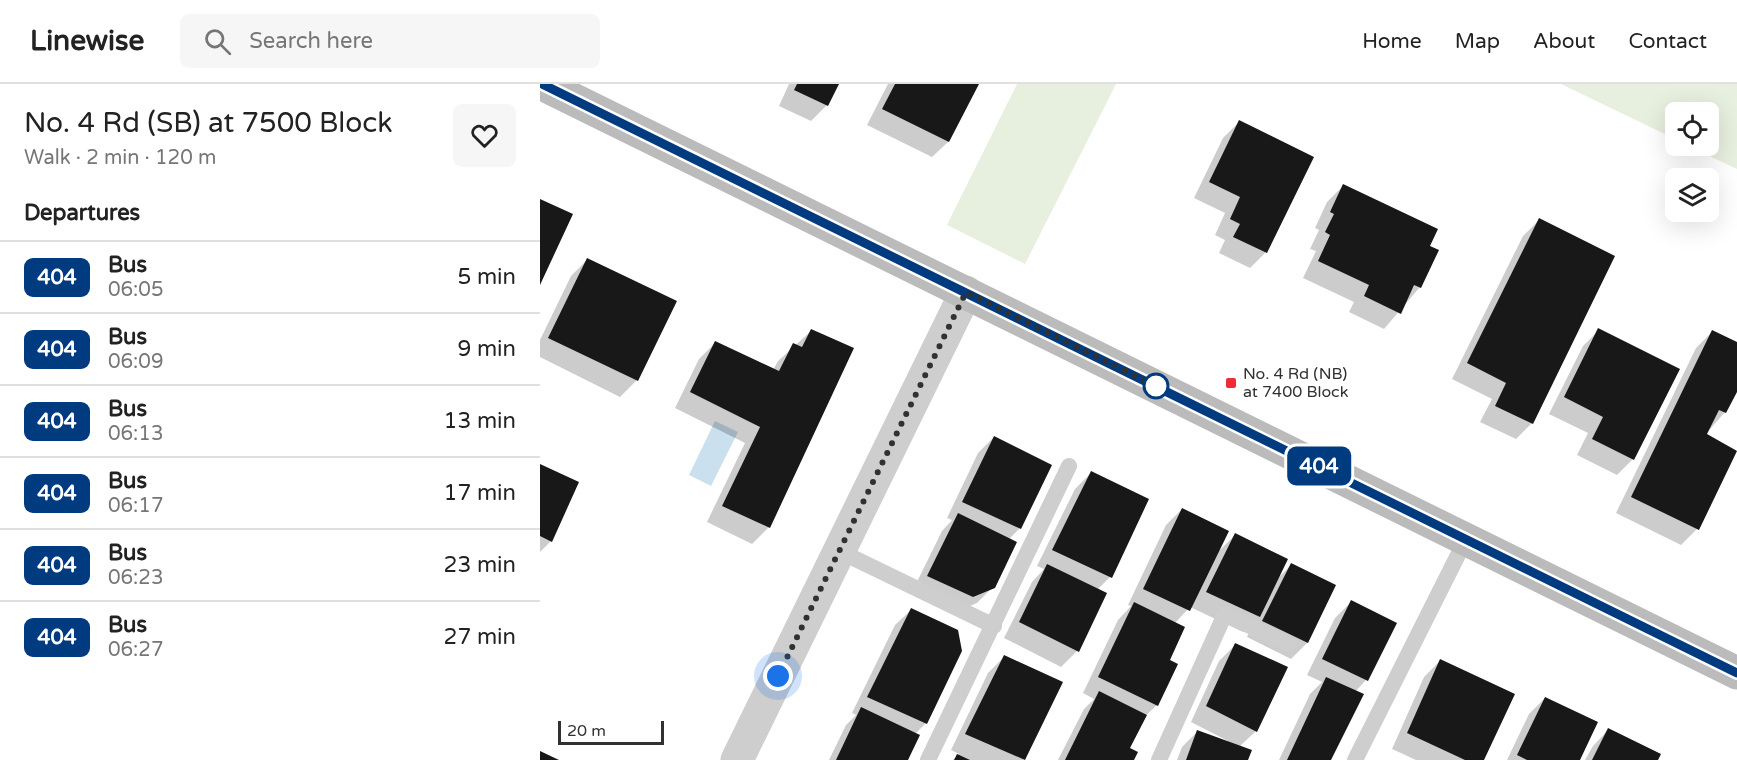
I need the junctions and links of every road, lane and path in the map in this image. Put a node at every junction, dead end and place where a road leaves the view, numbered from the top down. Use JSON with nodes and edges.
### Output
{"nodes":[{"id":1,"x":543,"y":91,"type":"edge"},
{"id":2,"x":966,"y":292,"type":"junction"},
{"id":3,"x":1069,"y":466,"type":"dead end"},
{"id":4,"x":1466,"y":538,"type":"junction"},
{"id":5,"x":839,"y":551,"type":"junction"},
{"id":6,"x":994,"y":626,"type":"junction"},
{"id":7,"x":1288,"y":644,"type":"dead end"},
{"id":8,"x":1737,"y":673,"type":"edge"},
{"id":9,"x":737,"y":760,"type":"edge"},
{"id":10,"x":928,"y":760,"type":"edge"},
{"id":11,"x":1159,"y":760,"type":"edge"},
{"id":12,"x":1355,"y":760,"type":"edge"}],
"edges":[{"from":1,"to":2,"type":"main road"},
{"from":2,"to":4,"type":"main road"},
{"from":2,"to":5,"type":"street"},
{"from":3,"to":6,"type":"lane"},
{"from":4,"to":8,"type":"main road"},
{"from":4,"to":12,"type":"lane"},
{"from":5,"to":6,"type":"lane"},
{"from":5,"to":9,"type":"street"},
{"from":6,"to":10,"type":"lane"},
{"from":7,"to":11,"type":"lane"}]}
